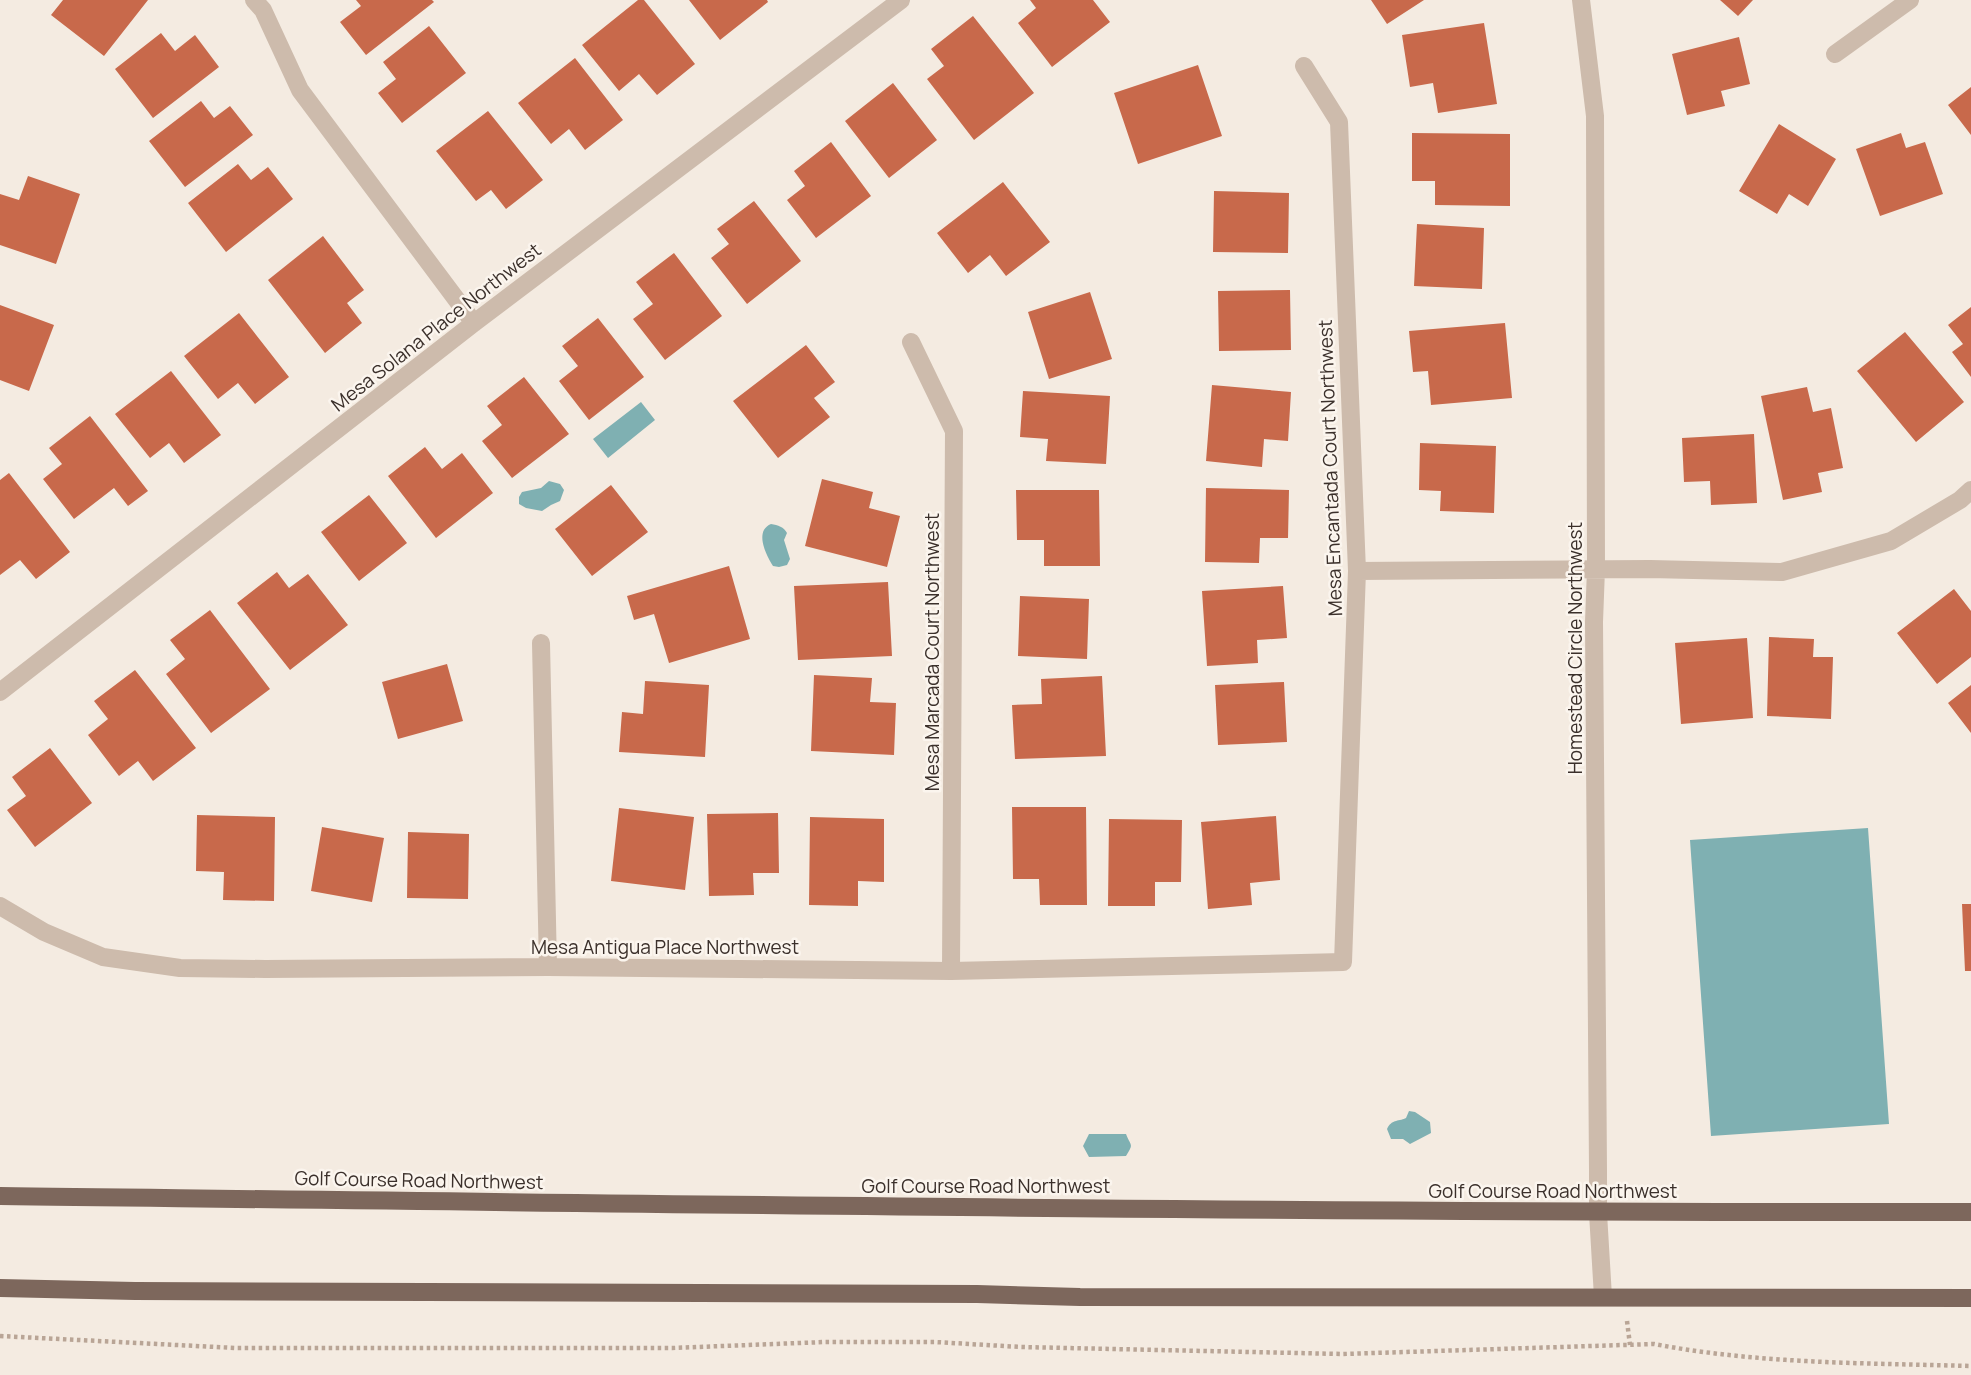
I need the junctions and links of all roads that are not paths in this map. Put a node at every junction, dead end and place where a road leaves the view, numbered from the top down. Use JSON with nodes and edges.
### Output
{"nodes":[{"id":1,"x":254,"y":0,"type":"edge"},
{"id":2,"x":901,"y":0,"type":"edge"},
{"id":3,"x":1581,"y":0,"type":"edge"},
{"id":4,"x":1910,"y":0,"type":"edge"},
{"id":5,"x":1835,"y":54,"type":"dead end"},
{"id":6,"x":1304,"y":66,"type":"dead end"},
{"id":7,"x":474,"y":323,"type":"junction"},
{"id":8,"x":911,"y":342,"type":"dead end"},
{"id":9,"x":1967,"y":501,"type":"edge"},
{"id":10,"x":1596,"y":569,"type":"junction"},
{"id":11,"x":1357,"y":571,"type":"junction"},
{"id":12,"x":541,"y":643,"type":"dead end"},
{"id":13,"x":0,"y":692,"type":"edge"},
{"id":14,"x":0,"y":906,"type":"edge"},
{"id":15,"x":1343,"y":962,"type":"joint"},
{"id":16,"x":548,"y":967,"type":"junction"},
{"id":17,"x":951,"y":971,"type":"junction"},
{"id":18,"x":0,"y":1196,"type":"edge"},
{"id":19,"x":1971,"y":1212,"type":"edge"},
{"id":20,"x":1598,"y":1213,"type":"junction"},
{"id":21,"x":0,"y":1288,"type":"edge"},
{"id":22,"x":1603,"y":1297,"type":"junction"},
{"id":23,"x":1971,"y":1298,"type":"edge"}],
"edges":[{"from":1,"to":7,"type":"street"},
{"from":2,"to":7,"type":"street","name":"Mesa Solana Place Northwest"},
{"from":3,"to":10,"type":"street","name":"Homestead Circle Northwest"},
{"from":4,"to":5,"type":"street"},
{"from":6,"to":11,"type":"street","name":"Mesa Encantada Court Northwest"},
{"from":7,"to":13,"type":"street","name":"Mesa Solana Place Northwest"},
{"from":8,"to":17,"type":"street","name":"Mesa Marcada Court Northwest"},
{"from":9,"to":10,"type":"street"},
{"from":10,"to":11,"type":"street"},
{"from":10,"to":20,"type":"street","name":"Homestead Circle Northwest"},
{"from":11,"to":15,"type":"street","name":"Mesa Encantada Court Northwest"},
{"from":12,"to":16,"type":"street"},
{"from":14,"to":16,"type":"street","name":"Mesa Antigua Place Northwest"},
{"from":15,"to":17,"type":"street","name":"Mesa Antigua Place Northwest"},
{"from":16,"to":17,"type":"street","name":"Mesa Antigua Place Northwest"},
{"from":18,"to":20,"type":"main road","name":"Golf Course Road Northwest"},
{"from":19,"to":20,"type":"main road","name":"Golf Course Road Northwest"},
{"from":20,"to":22,"type":"street","name":"Homestead Circle Northwest"},
{"from":21,"to":22,"type":"main road"},
{"from":22,"to":23,"type":"main road"}]}
